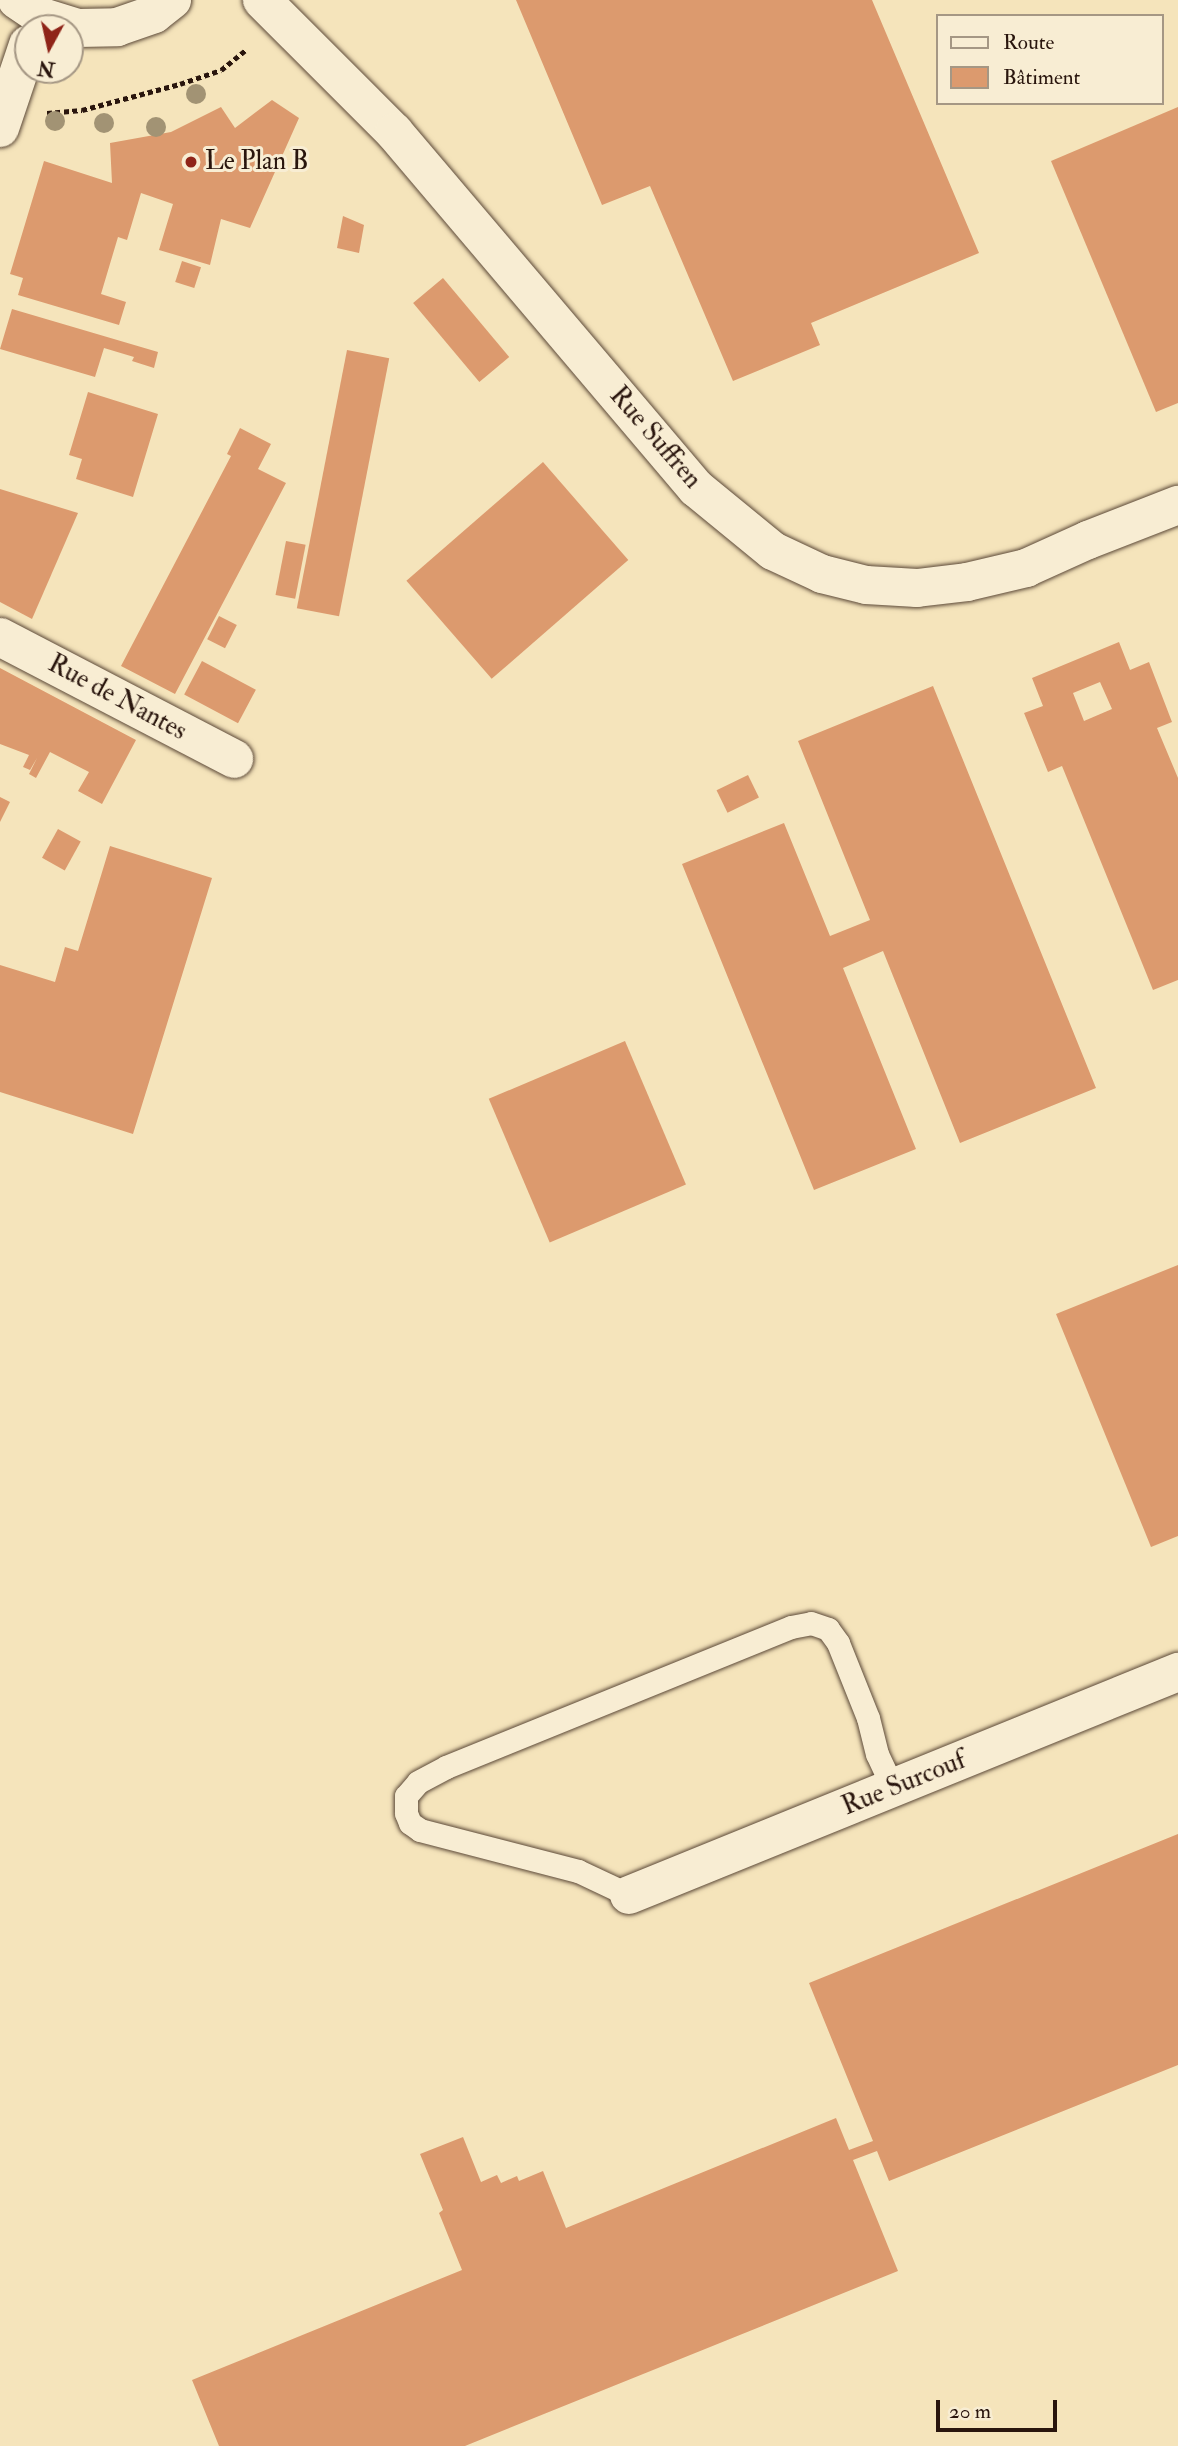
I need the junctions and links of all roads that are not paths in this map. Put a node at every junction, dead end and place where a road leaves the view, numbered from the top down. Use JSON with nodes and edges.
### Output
{"nodes":[{"id":1,"x":172,"y":0,"type":"edge"},
{"id":2,"x":262,"y":0,"type":"edge"},
{"id":3,"x":84,"y":28,"type":"edge"},
{"id":4,"x":14,"y":80,"type":"edge"},
{"id":5,"x":0,"y":128,"type":"edge"},
{"id":6,"x":1178,"y":505,"type":"edge"},
{"id":7,"x":0,"y":637,"type":"edge"},
{"id":8,"x":234,"y":760,"type":"dead end"},
{"id":9,"x":1178,"y":1672,"type":"edge"},
{"id":10,"x":892,"y":1788,"type":"junction"},
{"id":11,"x":629,"y":1895,"type":"joint"}],
"edges":[{"from":1,"to":3,"type":"street"},
{"from":2,"to":6,"type":"street","name":"Rue Suffren"},
{"from":4,"to":5,"type":"street"},
{"from":7,"to":8,"type":"street","name":"Rue de Nantes"},
{"from":9,"to":10,"type":"street","name":"Rue Surcouf"},
{"from":10,"to":11,"type":"street","name":"Rue Surcouf"},
{"from":10,"to":11,"type":"lane"}]}
